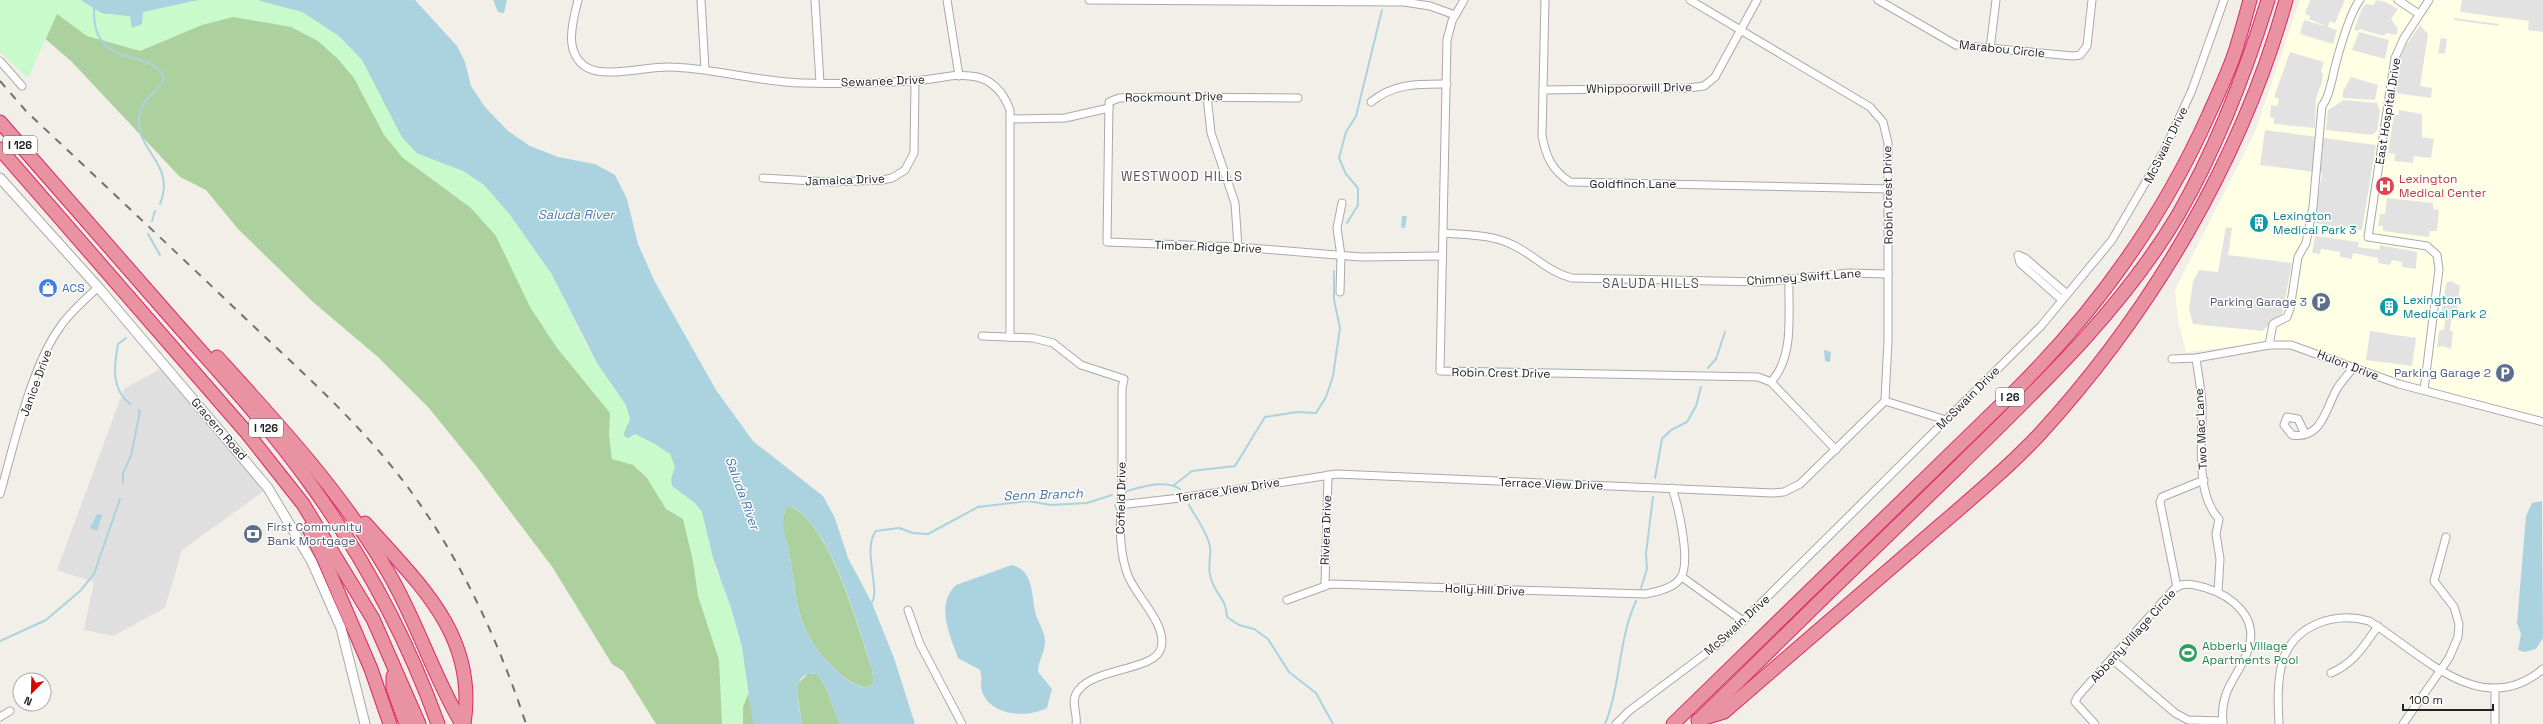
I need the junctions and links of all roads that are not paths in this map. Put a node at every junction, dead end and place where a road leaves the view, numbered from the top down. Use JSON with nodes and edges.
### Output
{"nodes":[{"id":1,"x":578,"y":0,"type":"edge"},
{"id":2,"x":701,"y":0,"type":"edge"},
{"id":3,"x":814,"y":0,"type":"edge"},
{"id":4,"x":947,"y":0,"type":"edge"},
{"id":5,"x":1089,"y":0,"type":"edge"},
{"id":6,"x":1306,"y":0,"type":"edge"},
{"id":7,"x":1464,"y":0,"type":"edge"},
{"id":8,"x":1544,"y":0,"type":"edge"},
{"id":9,"x":1690,"y":0,"type":"edge"},
{"id":10,"x":1757,"y":0,"type":"edge"},
{"id":11,"x":1878,"y":0,"type":"edge"},
{"id":12,"x":1996,"y":0,"type":"edge"},
{"id":13,"x":2092,"y":0,"type":"edge"},
{"id":14,"x":2224,"y":0,"type":"edge"},
{"id":15,"x":2249,"y":0,"type":"edge"},
{"id":16,"x":2268,"y":0,"type":"edge"},
{"id":17,"x":2286,"y":0,"type":"edge"},
{"id":18,"x":2360,"y":0,"type":"edge"},
{"id":19,"x":2398,"y":0,"type":"edge"},
{"id":20,"x":2429,"y":0,"type":"edge"},
{"id":21,"x":2419,"y":14,"type":"junction"},
{"id":22,"x":1455,"y":15,"type":"junction"},
{"id":23,"x":1741,"y":30,"type":"junction"},
{"id":24,"x":1990,"y":49,"type":"junction"},
{"id":25,"x":0,"y":61,"type":"edge"},
{"id":26,"x":705,"y":69,"type":"junction"},
{"id":27,"x":959,"y":76,"type":"junction"},
{"id":28,"x":915,"y":81,"type":"junction"},
{"id":29,"x":820,"y":83,"type":"junction"},
{"id":30,"x":1447,"y":84,"type":"junction"},
{"id":31,"x":22,"y":86,"type":"dead end"},
{"id":32,"x":1543,"y":90,"type":"junction"},
{"id":33,"x":1207,"y":96,"type":"junction"},
{"id":34,"x":1298,"y":98,"type":"dead end"},
{"id":35,"x":1370,"y":102,"type":"dead end"},
{"id":36,"x":1109,"y":108,"type":"junction"},
{"id":37,"x":1010,"y":119,"type":"junction"},
{"id":38,"x":0,"y":122,"type":"edge"},
{"id":39,"x":0,"y":149,"type":"edge"},
{"id":40,"x":41,"y":169,"type":"junction"},
{"id":41,"x":763,"y":178,"type":"dead end"},
{"id":42,"x":1,"y":181,"type":"edge"},
{"id":43,"x":1889,"y":189,"type":"junction"},
{"id":44,"x":1342,"y":203,"type":"dead end"},
{"id":45,"x":1443,"y":233,"type":"junction"},
{"id":46,"x":1238,"y":247,"type":"junction"},
{"id":47,"x":1341,"y":256,"type":"junction"},
{"id":48,"x":1442,"y":256,"type":"junction"},
{"id":49,"x":1888,"y":274,"type":"junction"},
{"id":50,"x":1790,"y":279,"type":"junction"},
{"id":51,"x":98,"y":287,"type":"junction"},
{"id":52,"x":1340,"y":292,"type":"dead end"},
{"id":53,"x":2064,"y":297,"type":"junction"},
{"id":54,"x":982,"y":336,"type":"dead end"},
{"id":55,"x":1010,"y":338,"type":"junction"},
{"id":56,"x":2270,"y":345,"type":"junction"},
{"id":57,"x":2196,"y":358,"type":"junction"},
{"id":58,"x":2172,"y":359,"type":"dead end"},
{"id":59,"x":2354,"y":367,"type":"junction"},
{"id":60,"x":1771,"y":382,"type":"junction"},
{"id":61,"x":2424,"y":390,"type":"junction"},
{"id":62,"x":1884,"y":401,"type":"junction"},
{"id":63,"x":1946,"y":420,"type":"junction"},
{"id":64,"x":2543,"y":422,"type":"edge"},
{"id":65,"x":2305,"y":434,"type":"dead end"},
{"id":66,"x":293,"y":442,"type":"junction"},
{"id":67,"x":1836,"y":450,"type":"junction"},
{"id":68,"x":271,"y":462,"type":"junction"},
{"id":69,"x":1328,"y":474,"type":"junction"},
{"id":70,"x":2204,"y":480,"type":"junction"},
{"id":71,"x":1672,"y":488,"type":"junction"},
{"id":72,"x":0,"y":494,"type":"edge"},
{"id":73,"x":1119,"y":505,"type":"junction"},
{"id":74,"x":2446,"y":537,"type":"dead end"},
{"id":75,"x":1682,"y":576,"type":"junction"},
{"id":76,"x":1325,"y":586,"type":"junction"},
{"id":77,"x":2177,"y":587,"type":"junction"},
{"id":78,"x":2218,"y":592,"type":"junction"},
{"id":79,"x":1287,"y":600,"type":"dead end"},
{"id":80,"x":908,"y":610,"type":"dead end"},
{"id":81,"x":1742,"y":621,"type":"junction"},
{"id":82,"x":2378,"y":626,"type":"junction"},
{"id":83,"x":2112,"y":659,"type":"junction"},
{"id":84,"x":393,"y":666,"type":"junction"},
{"id":85,"x":2543,"y":669,"type":"edge"},
{"id":86,"x":2440,"y":670,"type":"junction"},
{"id":87,"x":2331,"y":673,"type":"dead end"},
{"id":88,"x":2495,"y":688,"type":"junction"},
{"id":89,"x":10,"y":711,"type":"dead end"},
{"id":90,"x":0,"y":717,"type":"edge"},
{"id":91,"x":1696,"y":722,"type":"edge"},
{"id":92,"x":2223,"y":722,"type":"edge"},
{"id":93,"x":365,"y":724,"type":"edge"},
{"id":94,"x":390,"y":724,"type":"edge"},
{"id":95,"x":406,"y":724,"type":"edge"},
{"id":96,"x":419,"y":724,"type":"edge"},
{"id":97,"x":438,"y":724,"type":"edge"},
{"id":98,"x":463,"y":724,"type":"edge"},
{"id":99,"x":962,"y":724,"type":"edge"},
{"id":100,"x":1076,"y":724,"type":"edge"},
{"id":101,"x":1616,"y":724,"type":"edge"},
{"id":102,"x":1673,"y":724,"type":"edge"},
{"id":103,"x":2095,"y":724,"type":"edge"},
{"id":104,"x":2279,"y":724,"type":"edge"},
{"id":105,"x":2403,"y":724,"type":"edge"},
{"id":106,"x":2495,"y":724,"type":"edge"}],
"edges":[{"from":1,"to":26,"type":"street","name":"Sewanee Drive"},
{"from":2,"to":26,"type":"street"},
{"from":3,"to":29,"type":"street"},
{"from":4,"to":27,"type":"street"},
{"from":5,"to":6,"type":"street"},
{"from":6,"to":22,"type":"street"},
{"from":7,"to":22,"type":"street","name":"Robin Crest Drive"},
{"from":8,"to":32,"type":"street","name":"Goldfinch Lane"},
{"from":9,"to":23,"type":"street","name":"Robin Crest Drive"},
{"from":10,"to":23,"type":"street","name":"Whippoorwill Drive"},
{"from":11,"to":24,"type":"street","name":"Marabou Circle"},
{"from":12,"to":24,"type":"street"},
{"from":13,"to":24,"type":"street","name":"Marabou Circle"},
{"from":14,"to":53,"type":"street","name":"McSwain Drive"},
{"from":15,"to":102,"type":"highway","number":"I 26"},
{"from":16,"to":91,"type":"highway","number":"I 26"},
{"from":17,"to":91,"type":"highway"},
{"from":18,"to":56,"type":"street"},
{"from":19,"to":21,"type":"street"},
{"from":20,"to":21,"type":"street","name":"East Hospital Drive"},
{"from":21,"to":61,"type":"street","name":"East Hospital Drive"},
{"from":22,"to":30,"type":"street","name":"Robin Crest Drive"},
{"from":23,"to":32,"type":"street","name":"Whippoorwill Drive"},
{"from":23,"to":43,"type":"street","name":"Robin Crest Drive"},
{"from":25,"to":31,"type":"street"},
{"from":26,"to":29,"type":"street","name":"Sewanee Drive"},
{"from":27,"to":28,"type":"street","name":"Sewanee Drive"},
{"from":27,"to":37,"type":"street","name":"Sewanee Drive"},
{"from":28,"to":29,"type":"street","name":"Sewanee Drive"},
{"from":28,"to":41,"type":"street","name":"Jamaica Drive"},
{"from":30,"to":35,"type":"street"},
{"from":30,"to":45,"type":"street","name":"Robin Crest Drive"},
{"from":32,"to":43,"type":"street","name":"Goldfinch Lane"},
{"from":33,"to":34,"type":"street","name":"Rockmount Drive"},
{"from":33,"to":36,"type":"street","name":"Rockmount Drive"},
{"from":33,"to":46,"type":"street"},
{"from":36,"to":37,"type":"street","name":"Rockmount Drive"},
{"from":36,"to":46,"type":"street","name":"Timber Ridge Drive"},
{"from":37,"to":55,"type":"street","name":"Sewanee Drive"},
{"from":38,"to":40,"type":"highway","number":"I 126"},
{"from":39,"to":68,"type":"highway","number":"I 126"},
{"from":40,"to":66,"type":"highway"},
{"from":40,"to":97,"type":"highway","number":"I 126"},
{"from":42,"to":51,"type":"street","name":"Gracern Road"},
{"from":43,"to":49,"type":"street","name":"Robin Crest Drive"},
{"from":44,"to":47,"type":"street"},
{"from":45,"to":48,"type":"street","name":"Robin Crest Drive"},
{"from":45,"to":50,"type":"street","name":"Chimney Swift Lane"},
{"from":46,"to":47,"type":"street","name":"Timber Ridge Drive"},
{"from":47,"to":48,"type":"street","name":"Timber Ridge Drive"},
{"from":47,"to":52,"type":"street"},
{"from":48,"to":60,"type":"street","name":"Robin Crest Drive"},
{"from":49,"to":50,"type":"street","name":"Chimney Swift Lane"},
{"from":49,"to":62,"type":"street","name":"Robin Crest Drive"},
{"from":50,"to":60,"type":"street"},
{"from":51,"to":72,"type":"street","name":"Janice Drive"},
{"from":51,"to":93,"type":"street","name":"Gracern Road"},
{"from":53,"to":53,"type":"street"},
{"from":53,"to":63,"type":"street","name":"McSwain Drive"},
{"from":54,"to":55,"type":"street"},
{"from":55,"to":73,"type":"street","name":"Cofield Drive"},
{"from":56,"to":57,"type":"street","name":"Hulon Drive"},
{"from":56,"to":59,"type":"street","name":"Hulon Drive"},
{"from":57,"to":58,"type":"street","name":"Hulon Drive"},
{"from":57,"to":70,"type":"street","name":"Two Mac Lane"},
{"from":59,"to":61,"type":"street","name":"Hulon Drive"},
{"from":59,"to":65,"type":"street"},
{"from":60,"to":67,"type":"street"},
{"from":61,"to":64,"type":"street","name":"Hulon Drive"},
{"from":62,"to":63,"type":"street"},
{"from":62,"to":67,"type":"street","name":"Terrace View Drive"},
{"from":63,"to":81,"type":"street","name":"McSwain Drive"},
{"from":66,"to":98,"type":"highway"},
{"from":66,"to":98,"type":"highway"},
{"from":67,"to":71,"type":"street","name":"Terrace View Drive"},
{"from":68,"to":84,"type":"highway","number":"I 126"},
{"from":68,"to":94,"type":"highway"},
{"from":69,"to":71,"type":"street","name":"Terrace View Drive"},
{"from":69,"to":73,"type":"street","name":"Terrace View Drive"},
{"from":69,"to":76,"type":"street","name":"Riviera Drive"},
{"from":70,"to":77,"type":"street"},
{"from":70,"to":78,"type":"street","name":"Two Mac Lane"},
{"from":71,"to":75,"type":"street"},
{"from":73,"to":100,"type":"street","name":"Cofield Drive"},
{"from":74,"to":86,"type":"street"},
{"from":75,"to":76,"type":"street","name":"Holly Hill Drive"},
{"from":75,"to":81,"type":"street"},
{"from":76,"to":79,"type":"street","name":"Holly Hill Drive"},
{"from":77,"to":78,"type":"street","name":"Abberly Village Circle"},
{"from":77,"to":83,"type":"street","name":"Abberly Village Circle"},
{"from":78,"to":92,"type":"street","name":"Abberly Village Circle"},
{"from":80,"to":99,"type":"street"},
{"from":81,"to":101,"type":"street","name":"McSwain Drive"},
{"from":82,"to":86,"type":"street"},
{"from":82,"to":87,"type":"street"},
{"from":82,"to":104,"type":"street"},
{"from":83,"to":92,"type":"street"},
{"from":83,"to":103,"type":"street","name":"Abberly Village Circle"},
{"from":84,"to":95,"type":"highway"},
{"from":84,"to":96,"type":"highway","number":"I 126"},
{"from":85,"to":88,"type":"street"},
{"from":86,"to":88,"type":"street"},
{"from":86,"to":105,"type":"street"},
{"from":88,"to":106,"type":"street"},
{"from":89,"to":90,"type":"street"}]}
